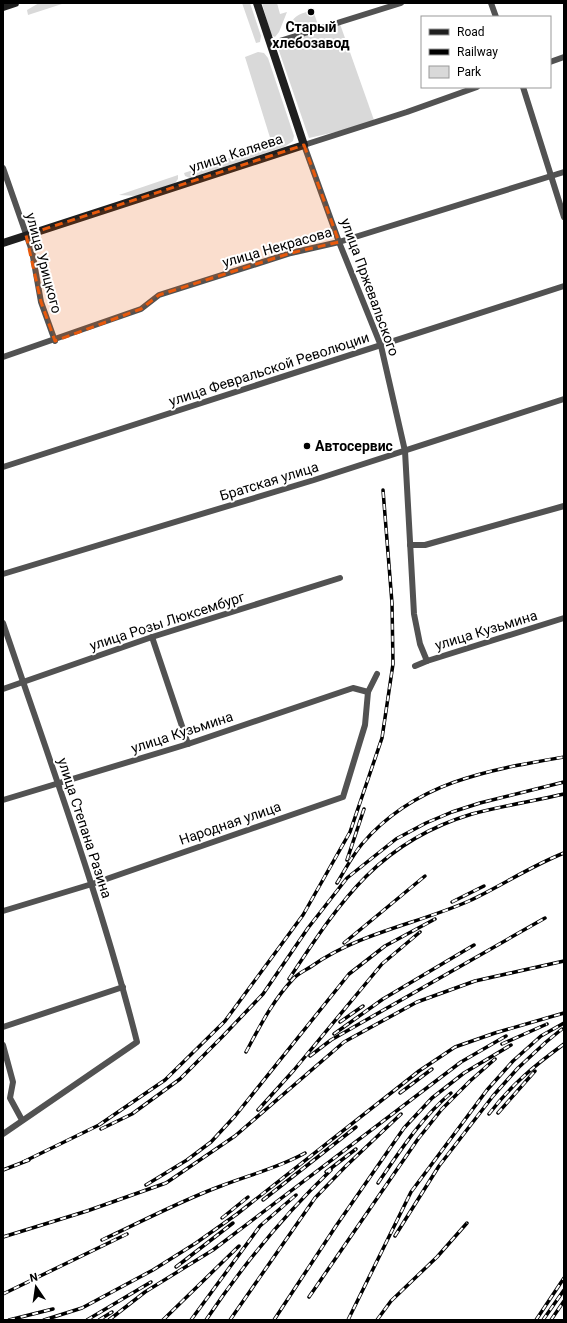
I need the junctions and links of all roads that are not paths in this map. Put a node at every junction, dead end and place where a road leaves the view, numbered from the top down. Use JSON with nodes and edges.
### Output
{"nodes":[{"id":1,"x":15,"y":3,"type":"edge"},
{"id":2,"x":257,"y":3,"type":"edge"},
{"id":3,"x":401,"y":3,"type":"edge"},
{"id":4,"x":491,"y":3,"type":"edge"},
{"id":5,"x":3,"y":7,"type":"edge"},
{"id":6,"x":496,"y":16,"type":"edge"},
{"id":7,"x":270,"y":44,"type":"junction"},
{"id":8,"x":564,"y":57,"type":"edge"},
{"id":9,"x":551,"y":62,"type":"edge"},
{"id":10,"x":474,"y":88,"type":"edge"},
{"id":11,"x":523,"y":88,"type":"edge"},
{"id":12,"x":304,"y":145,"type":"junction"},
{"id":13,"x":3,"y":168,"type":"edge"},
{"id":14,"x":564,"y":172,"type":"edge"},
{"id":15,"x":551,"y":176,"type":"junction"},
{"id":16,"x":564,"y":218,"type":"edge"},
{"id":17,"x":26,"y":235,"type":"junction"},
{"id":18,"x":339,"y":242,"type":"junction"},
{"id":19,"x":3,"y":243,"type":"edge"},
{"id":20,"x":564,"y":286,"type":"edge"},
{"id":21,"x":55,"y":341,"type":"junction"},
{"id":22,"x":381,"y":346,"type":"junction"},
{"id":23,"x":3,"y":357,"type":"edge"},
{"id":24,"x":564,"y":399,"type":"edge"},
{"id":25,"x":405,"y":451,"type":"junction"},
{"id":26,"x":3,"y":467,"type":"edge"},
{"id":27,"x":564,"y":506,"type":"edge"},
{"id":28,"x":410,"y":545,"type":"junction"},
{"id":29,"x":3,"y":574,"type":"edge"},
{"id":30,"x":340,"y":578,"type":"dead end"},
{"id":31,"x":564,"y":618,"type":"edge"},
{"id":32,"x":3,"y":623,"type":"edge"},
{"id":33,"x":152,"y":637,"type":"junction"},
{"id":34,"x":427,"y":661,"type":"junction"},
{"id":35,"x":415,"y":666,"type":"dead end"},
{"id":36,"x":377,"y":674,"type":"dead end"},
{"id":37,"x":23,"y":682,"type":"junction"},
{"id":38,"x":3,"y":689,"type":"edge"},
{"id":39,"x":368,"y":692,"type":"junction"},
{"id":40,"x":188,"y":744,"type":"junction"},
{"id":41,"x":58,"y":783,"type":"junction"},
{"id":42,"x":3,"y":800,"type":"edge"},
{"id":43,"x":92,"y":884,"type":"junction"},
{"id":44,"x":3,"y":911,"type":"edge"},
{"id":45,"x":123,"y":987,"type":"junction"},
{"id":46,"x":3,"y":1027,"type":"edge"},
{"id":47,"x":3,"y":1044,"type":"edge"},
{"id":48,"x":22,"y":1120,"type":"junction"},
{"id":49,"x":3,"y":1134,"type":"edge"}],
"edges":[{"from":1,"to":5,"type":"street"},
{"from":2,"to":7,"type":"street","name":"улица Пржевальского"},
{"from":3,"to":7,"type":"street"},
{"from":4,"to":6,"type":"street"},
{"from":7,"to":12,"type":"street","name":"улица Пржевальского"},
{"from":8,"to":9,"type":"street"},
{"from":10,"to":12,"type":"street","name":"улица Каляева"},
{"from":11,"to":15,"type":"street"},
{"from":12,"to":17,"type":"street","name":"улица Каляева"},
{"from":12,"to":18,"type":"street","name":"улица Пржевальского"},
{"from":13,"to":17,"type":"street","name":"улица Урицкого"},
{"from":14,"to":15,"type":"street","name":"улица Некрасова"},
{"from":15,"to":16,"type":"street"},
{"from":15,"to":18,"type":"street","name":"улица Некрасова"},
{"from":17,"to":19,"type":"street","name":"улица Каляева"},
{"from":17,"to":21,"type":"street","name":"улица Урицкого"},
{"from":18,"to":21,"type":"street","name":"улица Некрасова"},
{"from":18,"to":22,"type":"street","name":"улица Пржевальского"},
{"from":20,"to":22,"type":"street","name":"улица Февральской Революции"},
{"from":21,"to":23,"type":"street","name":"улица Некрасова"},
{"from":22,"to":25,"type":"street","name":"улица Пржевальского"},
{"from":22,"to":26,"type":"street","name":"улица Февральской Революции"},
{"from":24,"to":25,"type":"street","name":"Братская улица"},
{"from":25,"to":28,"type":"street","name":"улица Пржевальского"},
{"from":25,"to":29,"type":"street","name":"Братская улица"},
{"from":27,"to":28,"type":"street"},
{"from":28,"to":34,"type":"street","name":"улица Пржевальского"},
{"from":30,"to":33,"type":"street","name":"улица Розы Люксембург"},
{"from":31,"to":34,"type":"street","name":"улица Кузьмина"},
{"from":32,"to":37,"type":"street","name":"улица Степана Разина"},
{"from":33,"to":37,"type":"street","name":"улица Розы Люксембург"},
{"from":33,"to":40,"type":"street"},
{"from":34,"to":35,"type":"street","name":"улица Кузьмина"},
{"from":36,"to":39,"type":"street","name":"Народная улица"},
{"from":37,"to":38,"type":"street","name":"улица Розы Люксембург"},
{"from":37,"to":41,"type":"street","name":"улица Степана Разина"},
{"from":39,"to":40,"type":"street","name":"улица Кузьмина"},
{"from":39,"to":43,"type":"street","name":"Народная улица"},
{"from":40,"to":41,"type":"street","name":"улица Кузьмина"},
{"from":41,"to":42,"type":"street","name":"улица Кузьмина"},
{"from":41,"to":43,"type":"street","name":"улица Степана Разина"},
{"from":43,"to":44,"type":"street","name":"Народная улица"},
{"from":43,"to":45,"type":"street","name":"улица Степана Разина"},
{"from":45,"to":46,"type":"street"},
{"from":45,"to":48,"type":"street","name":"улица Степана Разина"},
{"from":47,"to":48,"type":"street"},
{"from":48,"to":49,"type":"street"}]}
